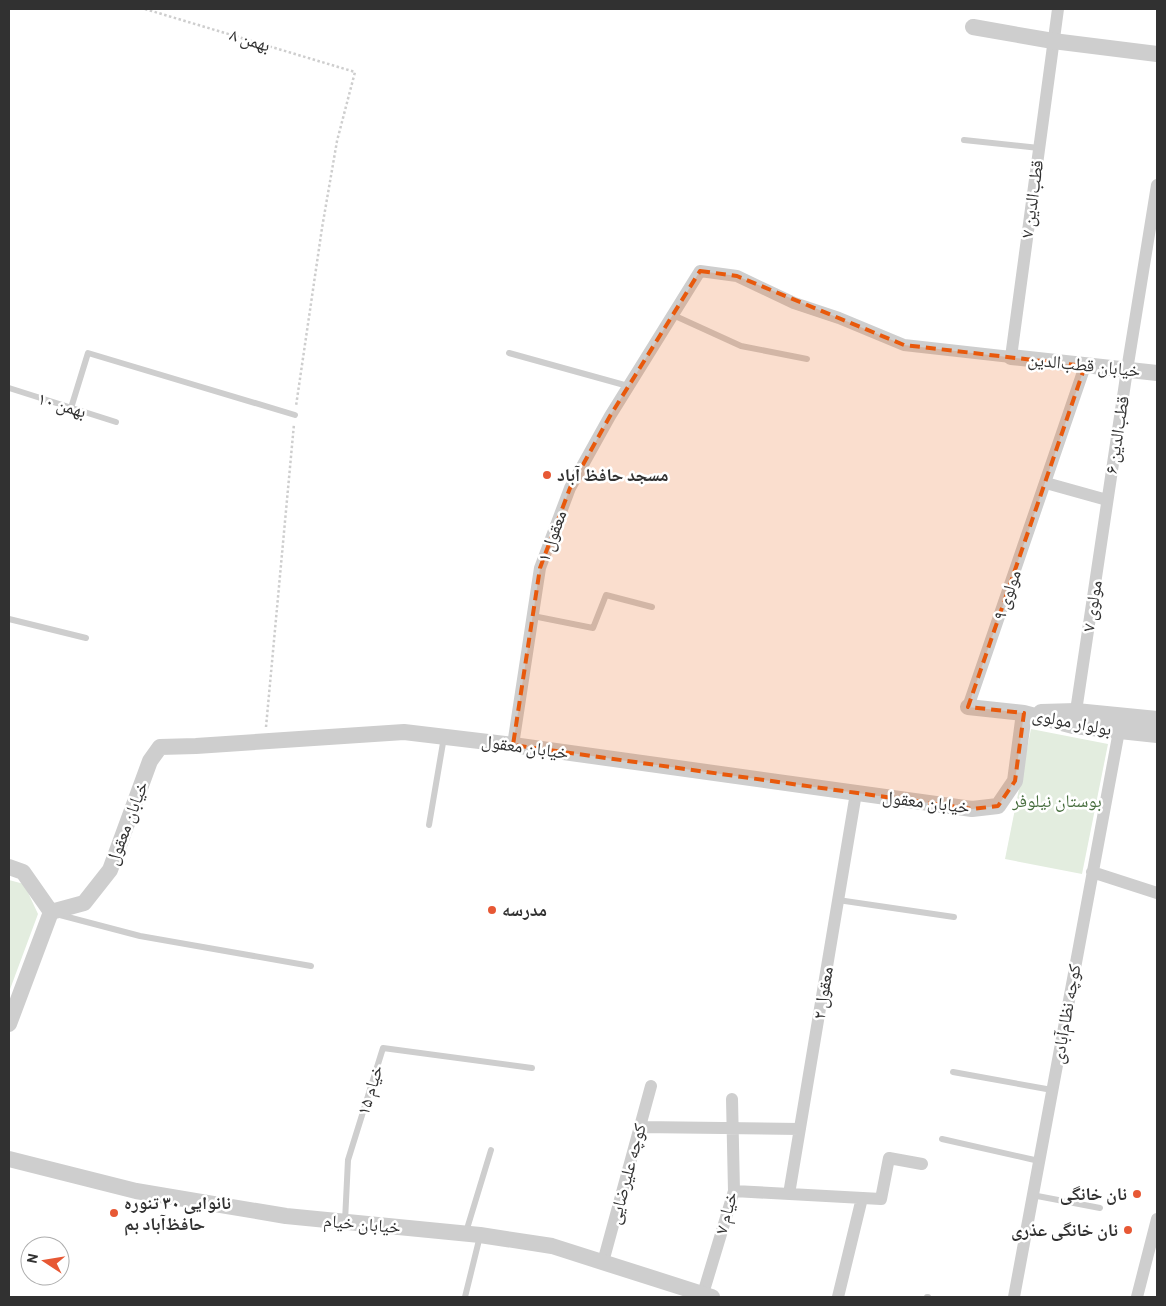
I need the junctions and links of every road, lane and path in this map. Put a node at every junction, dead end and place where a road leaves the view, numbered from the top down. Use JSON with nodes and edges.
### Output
{"nodes":[{"id":1,"x":145,"y":9,"type":"edge"},
{"id":2,"x":1058,"y":9,"type":"edge"},
{"id":3,"x":973,"y":27,"type":"dead end"},
{"id":4,"x":1054,"y":41,"type":"junction"},
{"id":5,"x":1157,"y":54,"type":"edge"},
{"id":6,"x":964,"y":140,"type":"dead end"},
{"id":7,"x":1039,"y":148,"type":"junction"},
{"id":8,"x":1157,"y":185,"type":"edge"},
{"id":9,"x":673,"y":315,"type":"junction"},
{"id":10,"x":508,"y":353,"type":"dead end"},
{"id":11,"x":1011,"y":357,"type":"junction"},
{"id":12,"x":807,"y":359,"type":"dead end"},
{"id":13,"x":1085,"y":366,"type":"junction"},
{"id":14,"x":1127,"y":370,"type":"junction"},
{"id":15,"x":1157,"y":374,"type":"edge"},
{"id":16,"x":628,"y":386,"type":"junction"},
{"id":17,"x":9,"y":388,"type":"edge"},
{"id":18,"x":71,"y":408,"type":"junction"},
{"id":19,"x":295,"y":415,"type":"junction"},
{"id":20,"x":116,"y":422,"type":"dead end"},
{"id":21,"x":1046,"y":482,"type":"junction"},
{"id":22,"x":1108,"y":500,"type":"junction"},
{"id":23,"x":652,"y":607,"type":"dead end"},
{"id":24,"x":533,"y":616,"type":"junction"},
{"id":25,"x":9,"y":619,"type":"edge"},
{"id":26,"x":86,"y":638,"type":"dead end"},
{"id":27,"x":968,"y":707,"type":"joint"},
{"id":28,"x":1076,"y":711,"type":"junction"},
{"id":29,"x":1024,"y":713,"type":"junction"},
{"id":30,"x":1157,"y":720,"type":"edge"},
{"id":31,"x":1119,"y":731,"type":"junction"},
{"id":32,"x":1157,"y":735,"type":"edge"},
{"id":33,"x":444,"y":737,"type":"junction"},
{"id":34,"x":265,"y":742,"type":"junction"},
{"id":35,"x":513,"y":746,"type":"junction"},
{"id":36,"x":856,"y":793,"type":"junction"},
{"id":37,"x":429,"y":825,"type":"dead end"},
{"id":38,"x":9,"y":867,"type":"edge"},
{"id":39,"x":1092,"y":872,"type":"junction"},
{"id":40,"x":1157,"y":893,"type":"edge"},
{"id":41,"x":838,"y":900,"type":"junction"},
{"id":42,"x":51,"y":912,"type":"junction"},
{"id":43,"x":954,"y":917,"type":"dead end"},
{"id":44,"x":311,"y":966,"type":"dead end"},
{"id":45,"x":9,"y":1024,"type":"edge"},
{"id":46,"x":532,"y":1068,"type":"dead end"},
{"id":47,"x":953,"y":1072,"type":"dead end"},
{"id":48,"x":651,"y":1086,"type":"dead end"},
{"id":49,"x":1052,"y":1090,"type":"junction"},
{"id":50,"x":732,"y":1099,"type":"dead end"},
{"id":51,"x":640,"y":1127,"type":"junction"},
{"id":52,"x":733,"y":1128,"type":"junction"},
{"id":53,"x":800,"y":1129,"type":"junction"},
{"id":54,"x":942,"y":1139,"type":"dead end"},
{"id":55,"x":492,"y":1150,"type":"dead end"},
{"id":56,"x":9,"y":1159,"type":"edge"},
{"id":57,"x":1039,"y":1161,"type":"junction"},
{"id":58,"x":922,"y":1164,"type":"dead end"},
{"id":59,"x":734,"y":1191,"type":"junction"},
{"id":60,"x":789,"y":1194,"type":"junction"},
{"id":61,"x":1032,"y":1195,"type":"junction"},
{"id":62,"x":862,"y":1198,"type":"junction"},
{"id":63,"x":1100,"y":1208,"type":"dead end"},
{"id":64,"x":1157,"y":1220,"type":"edge"},
{"id":65,"x":344,"y":1222,"type":"junction"},
{"id":66,"x":473,"y":1234,"type":"junction"},
{"id":67,"x":603,"y":1262,"type":"junction"},
{"id":68,"x":706,"y":1296,"type":"edge"},
{"id":69,"x":465,"y":1297,"type":"edge"},
{"id":70,"x":838,"y":1297,"type":"edge"},
{"id":71,"x":1014,"y":1297,"type":"edge"},
{"id":72,"x":1137,"y":1297,"type":"edge"}],
"edges":[{"from":1,"to":19,"type":"path","name":"بهمن ۸"},
{"from":2,"to":4,"type":"street","name":"قطب‌الدین ۷"},
{"from":3,"to":4,"type":"street"},
{"from":4,"to":5,"type":"street"},
{"from":4,"to":7,"type":"street","name":"قطب‌الدین ۷"},
{"from":6,"to":7,"type":"lane"},
{"from":7,"to":11,"type":"street","name":"قطب‌الدین ۷"},
{"from":8,"to":14,"type":"street","name":"قطب‌الدین ۶"},
{"from":9,"to":11,"type":"street","name":"معقول ۱"},
{"from":9,"to":12,"type":"lane"},
{"from":9,"to":16,"type":"street","name":"معقول ۱"},
{"from":10,"to":16,"type":"lane"},
{"from":11,"to":13,"type":"street","name":"خیابان قطب‌الدین"},
{"from":13,"to":14,"type":"street","name":"خیابان قطب‌الدین"},
{"from":13,"to":21,"type":"street","name":"مولوی ۹"},
{"from":14,"to":15,"type":"street","name":"خیابان قطب‌الدین"},
{"from":14,"to":22,"type":"street","name":"قطب‌الدین ۶"},
{"from":16,"to":24,"type":"street","name":"معقول ۱"},
{"from":17,"to":18,"type":"lane","name":"بهمن ۱۰"},
{"from":18,"to":19,"type":"lane"},
{"from":18,"to":20,"type":"lane","name":"بهمن ۱۰"},
{"from":19,"to":34,"type":"path"},
{"from":21,"to":22,"type":"street"},
{"from":21,"to":27,"type":"street","name":"مولوی ۹"},
{"from":22,"to":28,"type":"street","name":"مولوی ۷"},
{"from":23,"to":24,"type":"lane"},
{"from":24,"to":35,"type":"street","name":"معقول ۱"},
{"from":25,"to":26,"type":"lane"},
{"from":27,"to":29,"type":"street"},
{"from":28,"to":29,"type":"street","name":"بولوار مولوی"},
{"from":28,"to":30,"type":"street","name":"بولوار مولوی"},
{"from":29,"to":31,"type":"street","name":"بولوار مولوی"},
{"from":29,"to":36,"type":"street","name":"خیابان معقول"},
{"from":31,"to":32,"type":"street","name":"بولوار مولوی"},
{"from":31,"to":39,"type":"street","name":"کوچه نظام‌آبادی"},
{"from":33,"to":34,"type":"street","name":"خیابان معقول"},
{"from":33,"to":35,"type":"street","name":"خیابان معقول"},
{"from":33,"to":37,"type":"lane"},
{"from":34,"to":42,"type":"street","name":"خیابان معقول"},
{"from":35,"to":36,"type":"street","name":"خیابان معقول"},
{"from":36,"to":41,"type":"street","name":"معقول ۲"},
{"from":38,"to":42,"type":"street"},
{"from":39,"to":40,"type":"street"},
{"from":39,"to":49,"type":"street","name":"کوچه نظام‌آبادی"},
{"from":41,"to":43,"type":"lane"},
{"from":41,"to":53,"type":"street","name":"معقول ۲"},
{"from":42,"to":44,"type":"lane"},
{"from":42,"to":45,"type":"street"},
{"from":46,"to":65,"type":"lane","name":"خیام ۱۵"},
{"from":47,"to":49,"type":"lane"},
{"from":48,"to":51,"type":"street","name":"کوچه علیرضایی"},
{"from":49,"to":57,"type":"street","name":"کوچه نظام‌آبادی"},
{"from":50,"to":52,"type":"street","name":"خیام ۷"},
{"from":51,"to":52,"type":"street"},
{"from":51,"to":67,"type":"street","name":"کوچه علیرضایی"},
{"from":52,"to":53,"type":"street"},
{"from":52,"to":59,"type":"street","name":"خیام ۷"},
{"from":53,"to":60,"type":"street","name":"معقول ۲"},
{"from":54,"to":57,"type":"lane"},
{"from":55,"to":66,"type":"lane"},
{"from":56,"to":65,"type":"street","name":"خیابان خیام"},
{"from":57,"to":61,"type":"street","name":"کوچه نظام‌آبادی"},
{"from":58,"to":62,"type":"street"},
{"from":59,"to":60,"type":"street"},
{"from":59,"to":68,"type":"street","name":"خیام ۷"},
{"from":60,"to":62,"type":"street"},
{"from":61,"to":63,"type":"lane"},
{"from":61,"to":71,"type":"street","name":"کوچه نظام‌آبادی"},
{"from":62,"to":70,"type":"street"},
{"from":64,"to":72,"type":"street"},
{"from":65,"to":66,"type":"street","name":"خیابان خیام"},
{"from":66,"to":67,"type":"street","name":"خیابان خیام"},
{"from":66,"to":69,"type":"lane"},
{"from":67,"to":68,"type":"street","name":"خیابان خیام"}]}
